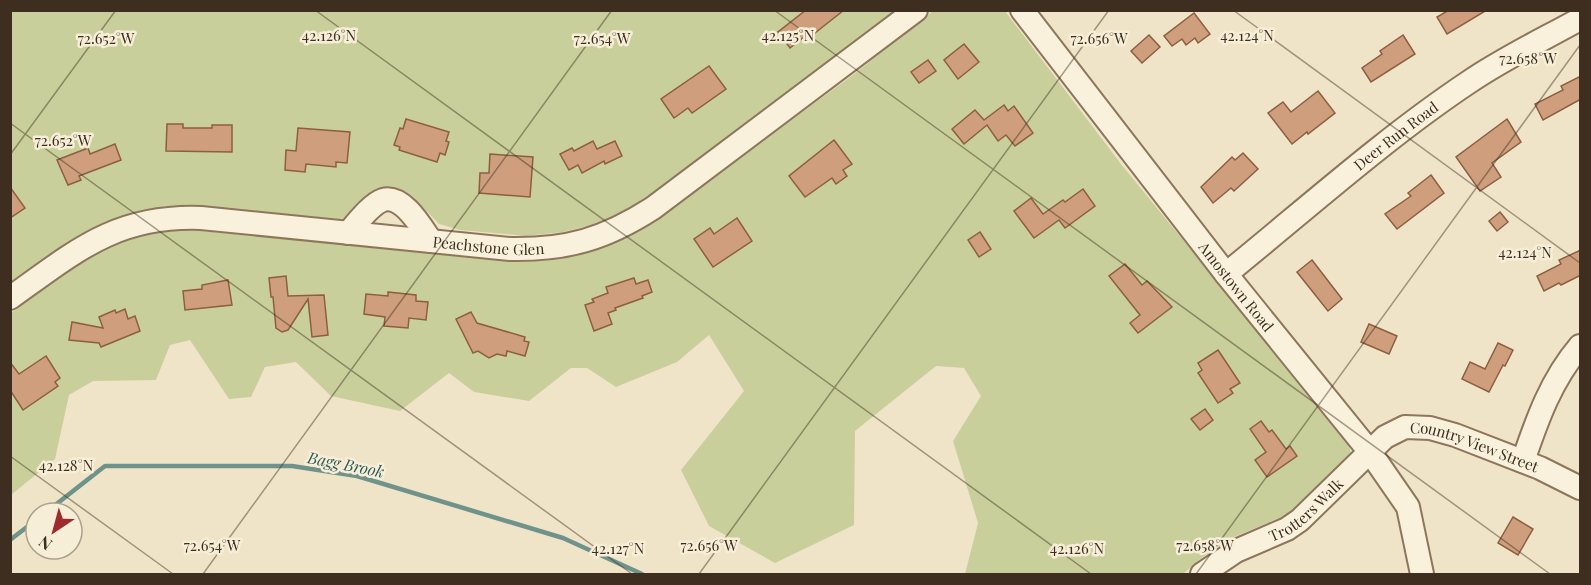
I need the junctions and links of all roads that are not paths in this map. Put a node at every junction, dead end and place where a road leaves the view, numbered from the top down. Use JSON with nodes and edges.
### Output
{"nodes":[{"id":1,"x":916,"y":10,"type":"edge"},
{"id":2,"x":1022,"y":10,"type":"edge"},
{"id":3,"x":1581,"y":19,"type":"edge"},
{"id":4,"x":348,"y":233,"type":"junction"},
{"id":5,"x":431,"y":242,"type":"junction"},
{"id":6,"x":1226,"y":274,"type":"junction"},
{"id":7,"x":10,"y":298,"type":"edge"},
{"id":8,"x":1581,"y":346,"type":"edge"},
{"id":9,"x":1370,"y":453,"type":"junction"},
{"id":10,"x":1523,"y":462,"type":"junction"},
{"id":11,"x":1581,"y":488,"type":"edge"},
{"id":12,"x":1202,"y":574,"type":"edge"},
{"id":13,"x":1422,"y":574,"type":"edge"}],
"edges":[{"from":1,"to":5,"type":"street","name":"Peachstone Glen"},
{"from":2,"to":6,"type":"street","name":"Amostown Road"},
{"from":3,"to":6,"type":"street","name":"Deer Run Road"},
{"from":4,"to":5,"type":"street","name":"Peachstone Glen"},
{"from":4,"to":5,"type":"street"},
{"from":4,"to":7,"type":"street","name":"Peachstone Glen"},
{"from":6,"to":9,"type":"street","name":"Amostown Road"},
{"from":8,"to":10,"type":"street"},
{"from":9,"to":10,"type":"street","name":"Country View Street"},
{"from":9,"to":12,"type":"street","name":"Trotters Walk"},
{"from":9,"to":13,"type":"street","name":"Amostown Road"},
{"from":10,"to":11,"type":"street","name":"Country View Street"}]}
